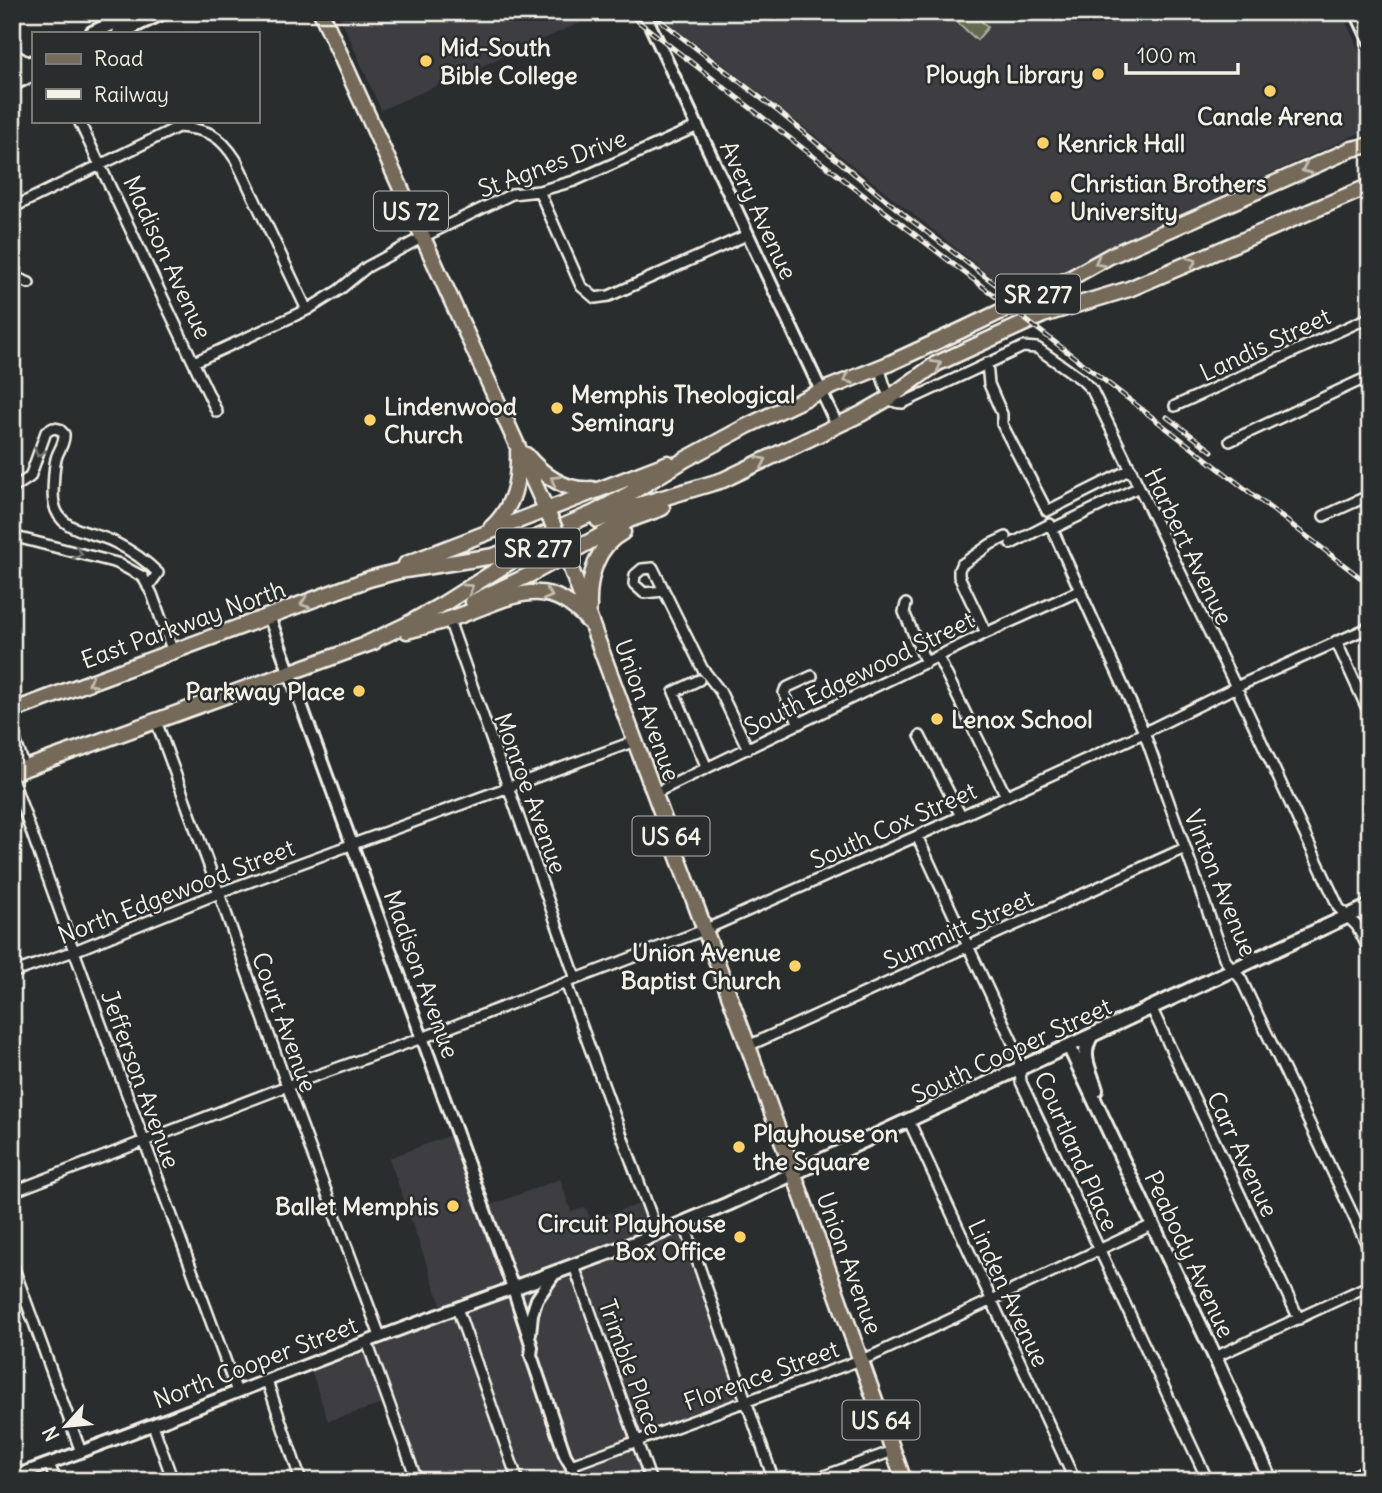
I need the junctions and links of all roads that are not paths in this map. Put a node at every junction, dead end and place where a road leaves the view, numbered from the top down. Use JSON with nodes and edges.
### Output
{"nodes":[{"id":1,"x":137,"y":12,"type":"edge"},
{"id":2,"x":164,"y":12,"type":"edge"},
{"id":3,"x":321,"y":12,"type":"edge"},
{"id":4,"x":644,"y":12,"type":"edge"},
{"id":5,"x":1357,"y":12,"type":"edge"},
{"id":6,"x":94,"y":32,"type":"edge"},
{"id":7,"x":121,"y":32,"type":"edge"},
{"id":8,"x":1370,"y":40,"type":"edge"},
{"id":9,"x":12,"y":53,"type":"edge"},
{"id":10,"x":32,"y":65,"type":"edge"},
{"id":11,"x":32,"y":66,"type":"edge"},
{"id":12,"x":32,"y":67,"type":"edge"},
{"id":13,"x":12,"y":72,"type":"edge"},
{"id":14,"x":12,"y":84,"type":"edge"},
{"id":15,"x":80,"y":122,"type":"edge"},
{"id":16,"x":696,"y":127,"type":"junction"},
{"id":17,"x":1370,"y":145,"type":"edge"},
{"id":18,"x":101,"y":165,"type":"junction"},
{"id":19,"x":1370,"y":186,"type":"edge"},
{"id":20,"x":539,"y":191,"type":"junction"},
{"id":21,"x":12,"y":208,"type":"edge"},
{"id":22,"x":747,"y":235,"type":"junction"},
{"id":23,"x":423,"y":237,"type":"junction"},
{"id":24,"x":12,"y":276,"type":"edge"},
{"id":25,"x":29,"y":283,"type":"dead end"},
{"id":26,"x":307,"y":310,"type":"junction"},
{"id":27,"x":1370,"y":317,"type":"edge"},
{"id":28,"x":194,"y":362,"type":"junction"},
{"id":29,"x":988,"y":363,"type":"junction"},
{"id":30,"x":879,"y":367,"type":"junction"},
{"id":31,"x":1370,"y":376,"type":"edge"},
{"id":32,"x":821,"y":391,"type":"junction"},
{"id":33,"x":889,"y":398,"type":"junction"},
{"id":34,"x":1175,"y":406,"type":"dead end"},
{"id":35,"x":217,"y":412,"type":"dead end"},
{"id":36,"x":837,"y":425,"type":"junction"},
{"id":37,"x":1230,"y":440,"type":"dead end"},
{"id":38,"x":518,"y":446,"type":"junction"},
{"id":39,"x":708,"y":447,"type":"junction"},
{"id":40,"x":1131,"y":469,"type":"junction"},
{"id":41,"x":723,"y":480,"type":"junction"},
{"id":42,"x":1139,"y":487,"type":"junction"},
{"id":43,"x":602,"y":488,"type":"junction"},
{"id":44,"x":12,"y":489,"type":"edge"},
{"id":45,"x":1370,"y":495,"type":"edge"},
{"id":46,"x":674,"y":503,"type":"junction"},
{"id":47,"x":548,"y":514,"type":"junction"},
{"id":48,"x":1324,"y":516,"type":"dead end"},
{"id":49,"x":1051,"y":527,"type":"junction"},
{"id":50,"x":484,"y":533,"type":"junction"},
{"id":51,"x":12,"y":536,"type":"edge"},
{"id":52,"x":564,"y":551,"type":"junction"},
{"id":53,"x":369,"y":579,"type":"junction"},
{"id":54,"x":148,"y":587,"type":"junction"},
{"id":55,"x":1081,"y":590,"type":"junction"},
{"id":56,"x":664,"y":591,"type":"dead end"},
{"id":57,"x":906,"y":604,"type":"dead end"},
{"id":58,"x":269,"y":616,"type":"junction"},
{"id":59,"x":449,"y":620,"type":"junction"},
{"id":60,"x":591,"y":622,"type":"junction"},
{"id":61,"x":1370,"y":627,"type":"edge"},
{"id":62,"x":404,"y":631,"type":"junction"},
{"id":63,"x":986,"y":633,"type":"junction"},
{"id":64,"x":1336,"y":641,"type":"junction"},
{"id":65,"x":366,"y":644,"type":"junction"},
{"id":66,"x":173,"y":652,"type":"junction"},
{"id":67,"x":939,"y":657,"type":"junction"},
{"id":68,"x":926,"y":663,"type":"junction"},
{"id":69,"x":289,"y":672,"type":"junction"},
{"id":70,"x":812,"y":676,"type":"dead end"},
{"id":71,"x":699,"y":680,"type":"dead end"},
{"id":72,"x":1236,"y":687,"type":"junction"},
{"id":73,"x":12,"y":711,"type":"edge"},
{"id":74,"x":1370,"y":715,"type":"edge"},
{"id":75,"x":156,"y":720,"type":"junction"},
{"id":76,"x":799,"y":724,"type":"junction"},
{"id":77,"x":12,"y":731,"type":"edge"},
{"id":78,"x":1144,"y":732,"type":"junction"},
{"id":79,"x":920,"y":736,"type":"dead end"},
{"id":80,"x":635,"y":741,"type":"junction"},
{"id":81,"x":748,"y":748,"type":"junction"},
{"id":82,"x":707,"y":768,"type":"junction"},
{"id":83,"x":16,"y":773,"type":"edge"},
{"id":84,"x":508,"y":786,"type":"junction"},
{"id":85,"x":655,"y":793,"type":"junction"},
{"id":86,"x":1006,"y":796,"type":"junction"},
{"id":87,"x":961,"y":816,"type":"junction"},
{"id":88,"x":917,"y":836,"type":"junction"},
{"id":89,"x":353,"y":844,"type":"junction"},
{"id":90,"x":1185,"y":848,"type":"junction"},
{"id":91,"x":219,"y":893,"type":"junction"},
{"id":92,"x":1370,"y":906,"type":"edge"},
{"id":93,"x":1348,"y":916,"type":"junction"},
{"id":94,"x":704,"y":930,"type":"junction"},
{"id":95,"x":968,"y":946,"type":"junction"},
{"id":96,"x":74,"y":951,"type":"junction"},
{"id":97,"x":1370,"y":952,"type":"edge"},
{"id":98,"x":1233,"y":969,"type":"junction"},
{"id":99,"x":12,"y":973,"type":"edge"},
{"id":100,"x":576,"y":979,"type":"junction"},
{"id":101,"x":566,"y":983,"type":"junction"},
{"id":102,"x":1151,"y":1007,"type":"junction"},
{"id":103,"x":1093,"y":1034,"type":"junction"},
{"id":104,"x":422,"y":1038,"type":"junction"},
{"id":105,"x":748,"y":1046,"type":"junction"},
{"id":106,"x":1069,"y":1046,"type":"junction"},
{"id":107,"x":1020,"y":1069,"type":"junction"},
{"id":108,"x":287,"y":1086,"type":"junction"},
{"id":109,"x":1098,"y":1110,"type":"junction"},
{"id":110,"x":909,"y":1121,"type":"junction"},
{"id":111,"x":144,"y":1140,"type":"junction"},
{"id":112,"x":794,"y":1174,"type":"junction"},
{"id":113,"x":12,"y":1192,"type":"edge"},
{"id":114,"x":684,"y":1223,"type":"junction"},
{"id":115,"x":1152,"y":1225,"type":"junction"},
{"id":116,"x":658,"y":1234,"type":"junction"},
{"id":117,"x":1100,"y":1250,"type":"junction"},
{"id":118,"x":1370,"y":1251,"type":"edge"},
{"id":119,"x":12,"y":1262,"type":"edge"},
{"id":120,"x":574,"y":1266,"type":"junction"},
{"id":121,"x":555,"y":1273,"type":"junction"},
{"id":122,"x":1370,"y":1285,"type":"edge"},
{"id":123,"x":513,"y":1288,"type":"junction"},
{"id":124,"x":992,"y":1301,"type":"junction"},
{"id":125,"x":457,"y":1307,"type":"junction"},
{"id":126,"x":1299,"y":1319,"type":"junction"},
{"id":127,"x":380,"y":1336,"type":"junction"},
{"id":128,"x":367,"y":1342,"type":"junction"},
{"id":129,"x":531,"y":1344,"type":"junction"},
{"id":130,"x":1215,"y":1357,"type":"junction"},
{"id":131,"x":860,"y":1359,"type":"junction"},
{"id":132,"x":267,"y":1381,"type":"junction"},
{"id":133,"x":237,"y":1392,"type":"junction"},
{"id":134,"x":746,"y":1401,"type":"junction"},
{"id":135,"x":153,"y":1424,"type":"junction"},
{"id":136,"x":637,"y":1441,"type":"junction"},
{"id":137,"x":893,"y":1451,"type":"junction"},
{"id":138,"x":81,"y":1452,"type":"junction"},
{"id":139,"x":49,"y":1464,"type":"junction"},
{"id":140,"x":571,"y":1465,"type":"junction"},
{"id":141,"x":1370,"y":1468,"type":"edge"},
{"id":142,"x":12,"y":1477,"type":"edge"},
{"id":143,"x":55,"y":1481,"type":"edge"},
{"id":144,"x":173,"y":1481,"type":"edge"},
{"id":145,"x":301,"y":1481,"type":"edge"},
{"id":146,"x":417,"y":1481,"type":"edge"},
{"id":147,"x":518,"y":1481,"type":"edge"},
{"id":148,"x":576,"y":1481,"type":"edge"},
{"id":149,"x":651,"y":1481,"type":"edge"},
{"id":150,"x":774,"y":1481,"type":"edge"},
{"id":151,"x":810,"y":1481,"type":"edge"},
{"id":152,"x":904,"y":1481,"type":"edge"},
{"id":153,"x":1075,"y":1481,"type":"edge"},
{"id":154,"x":1208,"y":1481,"type":"edge"},
{"id":155,"x":1271,"y":1481,"type":"edge"},
{"id":156,"x":1342,"y":1481,"type":"edge"}],
"edges":[{"from":1,"to":6,"type":"main road"},
{"from":2,"to":7,"type":"main road"},
{"from":3,"to":23,"type":"main road","name":"Union Avenue","number":"US 72"},
{"from":4,"to":16,"type":"street","name":"Avery Avenue"},
{"from":5,"to":8,"type":"main road"},
{"from":9,"to":10,"type":"street"},
{"from":11,"to":13,"type":"main road"},
{"from":12,"to":14,"type":"main road"},
{"from":15,"to":18,"type":"street","name":"Madison Avenue"},
{"from":16,"to":20,"type":"street","name":"St Agnes Drive"},
{"from":16,"to":22,"type":"street","name":"Avery Avenue"},
{"from":17,"to":30,"type":"main road","number":"SR 277","one_way":true},
{"from":18,"to":21,"type":"street"},
{"from":18,"to":26,"type":"street"},
{"from":18,"to":28,"type":"street","name":"Madison Avenue"},
{"from":33,"to":19,"type":"main road","number":"SR 277","one_way":true},
{"from":20,"to":22,"type":"street"},
{"from":20,"to":23,"type":"street","name":"St Agnes Drive"},
{"from":22,"to":32,"type":"street","name":"Avery Avenue"},
{"from":23,"to":26,"type":"street","name":"St Agnes Drive"},
{"from":23,"to":38,"type":"main road","name":"Union Avenue","number":"US 72"},
{"from":24,"to":25,"type":"street"},
{"from":26,"to":28,"type":"street","name":"St Agnes Drive"},
{"from":27,"to":34,"type":"street","name":"Landis Street"},
{"from":28,"to":35,"type":"street","name":"Madison Avenue"},
{"from":29,"to":33,"type":"street","name":"Harbert Avenue"},
{"from":29,"to":40,"type":"street","name":"Harbert Avenue"},
{"from":29,"to":40,"type":"street"},
{"from":30,"to":32,"type":"main road","number":"SR 277","one_way":true},
{"from":30,"to":33,"type":"street"},
{"from":31,"to":37,"type":"street"},
{"from":32,"to":36,"type":"street","name":"Avery Avenue"},
{"from":32,"to":39,"type":"main road","number":"SR 277"},
{"from":33,"to":36,"type":"main road","number":"SR 277"},
{"from":41,"to":36,"type":"main road","number":"SR 277","one_way":true},
{"from":43,"to":38,"type":"main road","one_way":true},
{"from":38,"to":47,"type":"main road","name":"Union Avenue","number":"US 72"},
{"from":38,"to":50,"type":"main road"},
{"from":39,"to":43,"type":"main road"},
{"from":39,"to":53,"type":"main road"},
{"from":40,"to":42,"type":"street","name":"Harbert Avenue"},
{"from":41,"to":46,"type":"main road"},
{"from":65,"to":41,"type":"main road","number":"SR 277","one_way":true},
{"from":42,"to":49,"type":"street"},
{"from":42,"to":72,"type":"street","name":"Harbert Avenue"},
{"from":43,"to":47,"type":"main road"},
{"from":54,"to":44,"type":"street","one_way":true},
{"from":45,"to":48,"type":"street"},
{"from":46,"to":52,"type":"main road"},
{"from":46,"to":60,"type":"main road"},
{"from":47,"to":50,"type":"main road"},
{"from":47,"to":52,"type":"main road","name":"Union Avenue","number":"US 64","bridge":true},
{"from":49,"to":55,"type":"street","name":"Vinton Avenue"},
{"from":49,"to":63,"type":"street"},
{"from":50,"to":53,"type":"main road"},
{"from":51,"to":54,"type":"street","one_way":true},
{"from":52,"to":60,"type":"main road","name":"Union Avenue","number":"US 64"},
{"from":52,"to":62,"type":"main road"},
{"from":53,"to":58,"type":"main road","name":"East Parkway North","one_way":true},
{"from":54,"to":66,"type":"street"},
{"from":55,"to":63,"type":"street","name":"South Edgewood Street"},
{"from":55,"to":78,"type":"street","name":"Vinton Avenue"},
{"from":56,"to":81,"type":"street"},
{"from":57,"to":68,"type":"street"},
{"from":58,"to":66,"type":"main road","name":"East Parkway North"},
{"from":58,"to":69,"type":"street","name":"Madison Avenue"},
{"from":59,"to":60,"type":"main road","number":"US 64","one_way":true},
{"from":59,"to":62,"type":"main road","number":"US 64"},
{"from":59,"to":84,"type":"street","name":"Monroe Avenue"},
{"from":60,"to":80,"type":"main road","name":"Union Avenue","number":"US 64"},
{"from":61,"to":64,"type":"street","name":"South Cox Street"},
{"from":62,"to":65,"type":"main road","number":"US 64"},
{"from":63,"to":67,"type":"street","name":"South Edgewood Street"},
{"from":64,"to":72,"type":"street","name":"South Cox Street"},
{"from":64,"to":74,"type":"street"},
{"from":65,"to":69,"type":"main road","number":"US 64"},
{"from":66,"to":73,"type":"main road","name":"East Parkway North","one_way":true},
{"from":67,"to":68,"type":"street","name":"South Edgewood Street"},
{"from":67,"to":86,"type":"street"},
{"from":68,"to":76,"type":"street","name":"South Edgewood Street"},
{"from":69,"to":75,"type":"main road","number":"US 64"},
{"from":69,"to":89,"type":"street","name":"Madison Avenue"},
{"from":70,"to":76,"type":"street"},
{"from":71,"to":82,"type":"street"},
{"from":72,"to":78,"type":"street","name":"South Cox Street"},
{"from":72,"to":93,"type":"street","name":"Harbert Avenue"},
{"from":75,"to":83,"type":"main road","number":"US 64"},
{"from":75,"to":91,"type":"street","name":"Court Avenue"},
{"from":76,"to":81,"type":"street","name":"South Edgewood Street"},
{"from":77,"to":83,"type":"street","name":"Jefferson Avenue"},
{"from":78,"to":86,"type":"street","name":"South Cox Street"},
{"from":78,"to":90,"type":"street","name":"Vinton Avenue"},
{"from":79,"to":87,"type":"street"},
{"from":80,"to":84,"type":"street"},
{"from":80,"to":85,"type":"main road","name":"Union Avenue","number":"US 64"},
{"from":81,"to":82,"type":"street","name":"South Edgewood Street"},
{"from":82,"to":85,"type":"street","name":"South Edgewood Street"},
{"from":83,"to":96,"type":"street","name":"Jefferson Avenue"},
{"from":84,"to":89,"type":"street"},
{"from":84,"to":100,"type":"street","name":"Monroe Avenue"},
{"from":85,"to":94,"type":"main road","name":"Union Avenue","number":"US 64"},
{"from":86,"to":87,"type":"street","name":"South Cox Street"},
{"from":87,"to":88,"type":"street","name":"South Cox Street"},
{"from":88,"to":94,"type":"street","name":"South Cox Street"},
{"from":88,"to":95,"type":"street","name":"Courtland Place"},
{"from":89,"to":91,"type":"street","name":"North Edgewood Street"},
{"from":89,"to":104,"type":"street","name":"Madison Avenue"},
{"from":90,"to":95,"type":"street","name":"Summitt Street"},
{"from":90,"to":98,"type":"street","name":"Vinton Avenue"},
{"from":91,"to":96,"type":"street","name":"North Edgewood Street"},
{"from":91,"to":108,"type":"street","name":"Court Avenue"},
{"from":92,"to":93,"type":"main road","name":"South Cooper Street"},
{"from":93,"to":97,"type":"street","name":"Harbert Avenue"},
{"from":93,"to":98,"type":"main road","name":"South Cooper Street"},
{"from":94,"to":100,"type":"street","name":"South Cox Street"},
{"from":94,"to":105,"type":"main road","name":"Union Avenue","number":"US 64"},
{"from":95,"to":105,"type":"street","name":"Summitt Street"},
{"from":95,"to":107,"type":"street","name":"Courtland Place"},
{"from":96,"to":99,"type":"street","name":"North Edgewood Street"},
{"from":96,"to":111,"type":"street","name":"Jefferson Avenue"},
{"from":98,"to":102,"type":"main road","name":"South Cooper Street"},
{"from":98,"to":118,"type":"street","name":"Vinton Avenue"},
{"from":100,"to":101,"type":"street","name":"South Cox Street"},
{"from":101,"to":104,"type":"street","name":"South Cox Street"},
{"from":101,"to":116,"type":"street"},
{"from":102,"to":103,"type":"main road","name":"South Cooper Street"},
{"from":102,"to":126,"type":"street","name":"Carr Avenue"},
{"from":103,"to":106,"type":"main road","name":"South Cooper Street"},
{"from":103,"to":109,"type":"main road"},
{"from":104,"to":108,"type":"street","name":"South Cox Street"},
{"from":104,"to":123,"type":"street","name":"Madison Avenue"},
{"from":105,"to":112,"type":"main road","name":"Union Avenue","number":"US 64"},
{"from":106,"to":107,"type":"main road","name":"South Cooper Street"},
{"from":106,"to":109,"type":"main road","name":"Peabody Avenue"},
{"from":107,"to":110,"type":"main road","name":"South Cooper Street"},
{"from":107,"to":117,"type":"street","name":"Courtland Place"},
{"from":108,"to":111,"type":"street","name":"South Cox Street"},
{"from":108,"to":127,"type":"street","name":"Court Avenue"},
{"from":109,"to":115,"type":"main road","name":"Peabody Avenue"},
{"from":110,"to":112,"type":"main road","name":"South Cooper Street"},
{"from":110,"to":124,"type":"street","name":"Linden Avenue"},
{"from":111,"to":113,"type":"street","name":"South Cox Street"},
{"from":111,"to":133,"type":"street","name":"Jefferson Avenue"},
{"from":112,"to":114,"type":"main road","name":"South Cooper Street"},
{"from":112,"to":131,"type":"main road","name":"Union Avenue","number":"US 64"},
{"from":114,"to":116,"type":"main road","name":"South Cooper Street"},
{"from":114,"to":134,"type":"street"},
{"from":115,"to":117,"type":"street","name":"Florence Street"},
{"from":115,"to":130,"type":"main road","name":"Peabody Avenue"},
{"from":116,"to":120,"type":"main road","name":"South Cooper Street"},
{"from":117,"to":124,"type":"street","name":"Florence Street"},
{"from":117,"to":154,"type":"street","name":"Courtland Place"},
{"from":119,"to":138,"type":"street"},
{"from":120,"to":121,"type":"main road","name":"South Cooper Street"},
{"from":120,"to":136,"type":"street","name":"Trimble Place"},
{"from":121,"to":123,"type":"main road","name":"South Cooper Street"},
{"from":121,"to":129,"type":"street"},
{"from":122,"to":126,"type":"street"},
{"from":123,"to":125,"type":"street","name":"North Cooper Street"},
{"from":123,"to":129,"type":"street","name":"Madison Avenue"},
{"from":124,"to":131,"type":"street","name":"Florence Street"},
{"from":124,"to":153,"type":"street","name":"Linden Avenue"},
{"from":125,"to":127,"type":"street","name":"North Cooper Street"},
{"from":125,"to":147,"type":"street"},
{"from":126,"to":130,"type":"street"},
{"from":127,"to":128,"type":"street","name":"North Cooper Street"},
{"from":128,"to":132,"type":"street","name":"North Cooper Street"},
{"from":128,"to":146,"type":"street"},
{"from":129,"to":140,"type":"street","name":"Madison Avenue"},
{"from":130,"to":155,"type":"main road","name":"Peabody Avenue"},
{"from":131,"to":134,"type":"street","name":"Florence Street"},
{"from":131,"to":137,"type":"main road","name":"Union Avenue","number":"US 64"},
{"from":132,"to":133,"type":"street","name":"North Cooper Street"},
{"from":132,"to":145,"type":"street"},
{"from":133,"to":135,"type":"street","name":"North Cooper Street"},
{"from":134,"to":136,"type":"street","name":"Florence Street"},
{"from":134,"to":150,"type":"street"},
{"from":135,"to":138,"type":"street","name":"North Cooper Street"},
{"from":135,"to":144,"type":"street"},
{"from":136,"to":140,"type":"street","name":"Florence Street"},
{"from":136,"to":149,"type":"street","name":"Trimble Place"},
{"from":137,"to":151,"type":"street"},
{"from":137,"to":152,"type":"main road","name":"Union Avenue","number":"US 64"},
{"from":138,"to":139,"type":"street","name":"North Cooper Street"},
{"from":139,"to":142,"type":"street","name":"North Cooper Street"},
{"from":139,"to":143,"type":"street"},
{"from":140,"to":148,"type":"street","name":"Madison Avenue"},
{"from":141,"to":156,"type":"street"}]}
